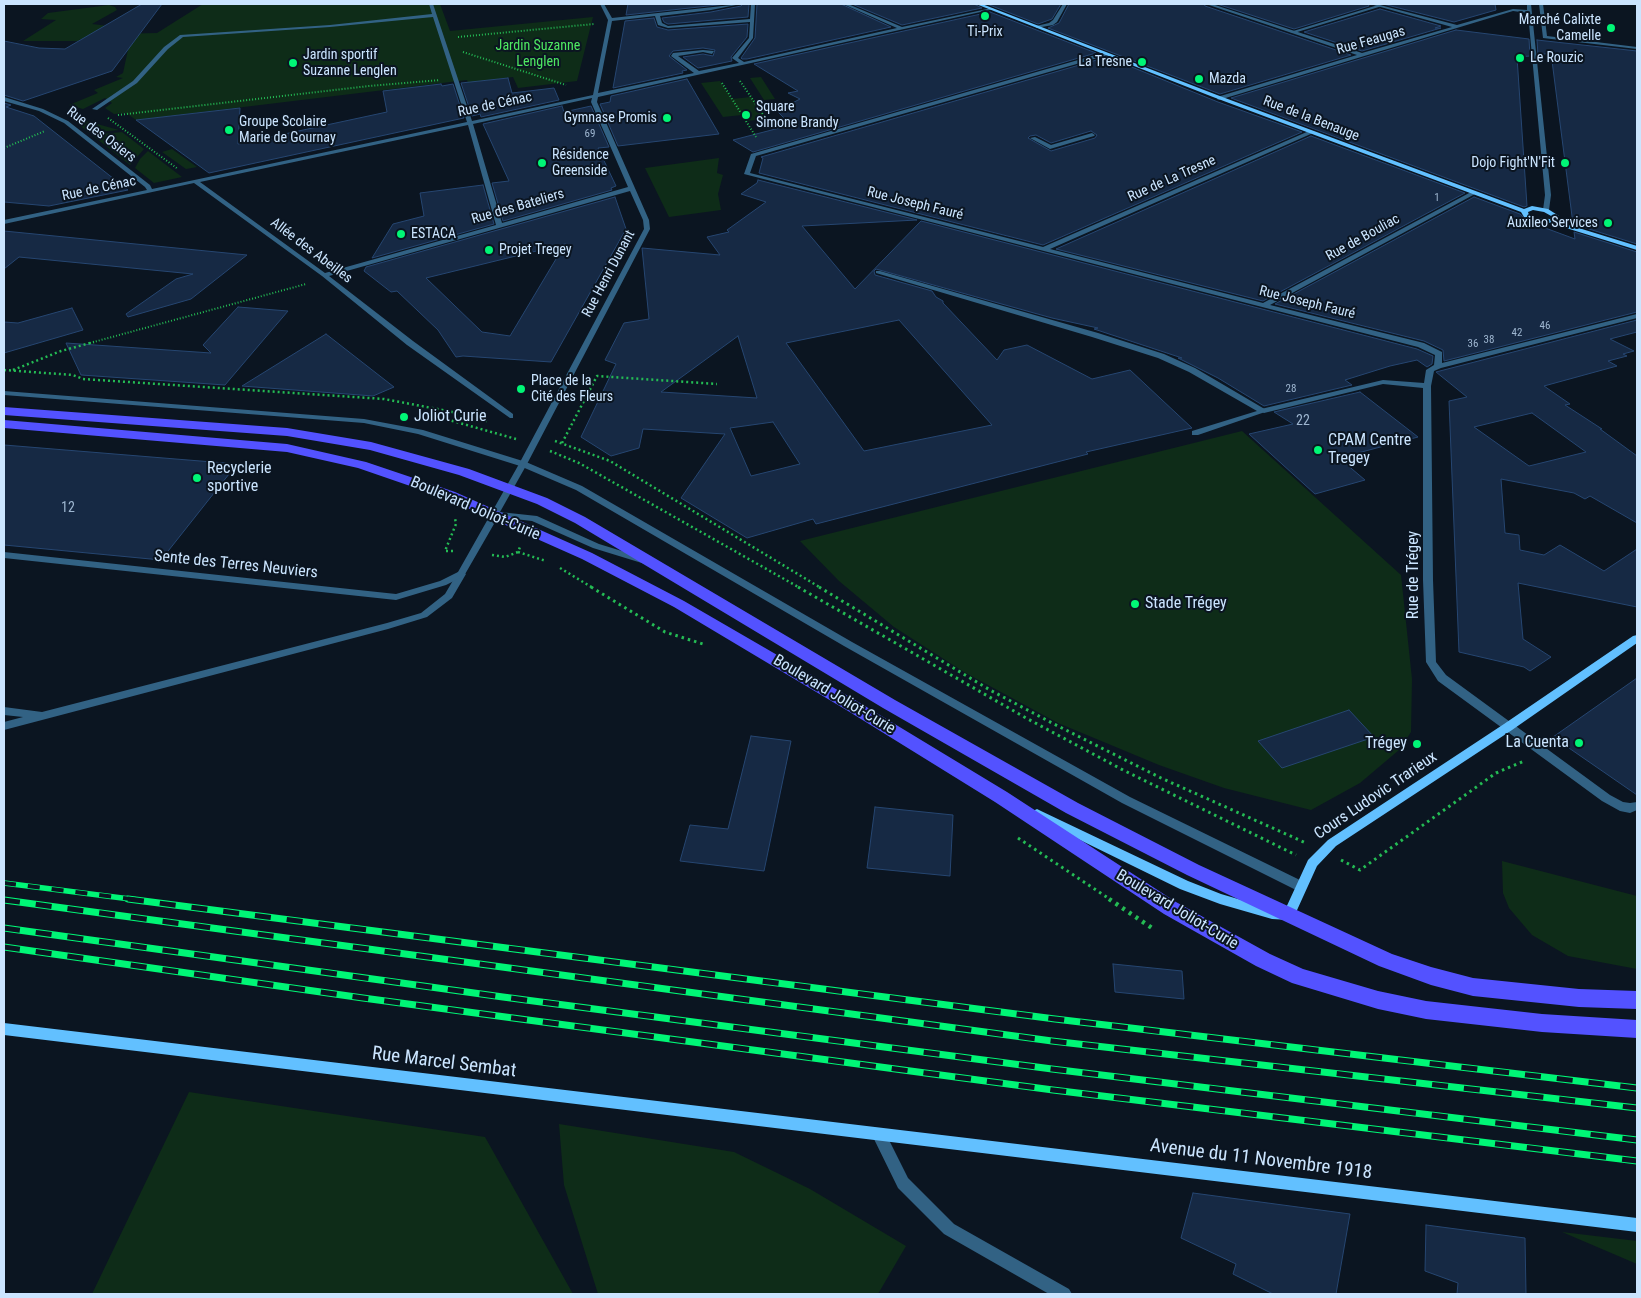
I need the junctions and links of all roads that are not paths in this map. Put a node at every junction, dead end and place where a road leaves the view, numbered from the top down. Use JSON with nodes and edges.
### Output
{"nodes":[{"id":1,"x":431,"y":4,"type":"edge"},
{"id":2,"x":602,"y":4,"type":"edge"},
{"id":3,"x":739,"y":4,"type":"edge"},
{"id":4,"x":753,"y":4,"type":"edge"},
{"id":5,"x":845,"y":4,"type":"edge"},
{"id":6,"x":978,"y":4,"type":"edge"},
{"id":7,"x":1065,"y":4,"type":"edge"},
{"id":8,"x":1208,"y":4,"type":"edge"},
{"id":9,"x":1372,"y":4,"type":"edge"},
{"id":10,"x":1529,"y":4,"type":"edge"},
{"id":11,"x":1541,"y":4,"type":"edge"},
{"id":12,"x":1380,"y":6,"type":"junction"},
{"id":13,"x":992,"y":9,"type":"junction"},
{"id":14,"x":1530,"y":12,"type":"junction"},
{"id":15,"x":434,"y":14,"type":"junction"},
{"id":16,"x":657,"y":15,"type":"junction"},
{"id":17,"x":752,"y":20,"type":"junction"},
{"id":18,"x":610,"y":21,"type":"junction"},
{"id":19,"x":1458,"y":27,"type":"junction"},
{"id":20,"x":902,"y":28,"type":"junction"},
{"id":21,"x":1038,"y":28,"type":"junction"},
{"id":22,"x":1292,"y":32,"type":"junction"},
{"id":23,"x":1532,"y":36,"type":"junction"},
{"id":24,"x":1545,"y":37,"type":"junction"},
{"id":25,"x":1637,"y":48,"type":"edge"},
{"id":26,"x":712,"y":52,"type":"dead end"},
{"id":27,"x":1106,"y":54,"type":"junction"},
{"id":28,"x":1362,"y":55,"type":"junction"},
{"id":29,"x":743,"y":63,"type":"junction"},
{"id":30,"x":698,"y":73,"type":"junction"},
{"id":31,"x":595,"y":96,"type":"junction"},
{"id":32,"x":1219,"y":98,"type":"junction"},
{"id":33,"x":4,"y":99,"type":"edge"},
{"id":34,"x":96,"y":109,"type":"dead end"},
{"id":35,"x":470,"y":123,"type":"junction"},
{"id":36,"x":1311,"y":132,"type":"junction"},
{"id":37,"x":1092,"y":134,"type":"dead end"},
{"id":38,"x":1033,"y":138,"type":"dead end"},
{"id":39,"x":195,"y":181,"type":"junction"},
{"id":40,"x":632,"y":188,"type":"junction"},
{"id":41,"x":150,"y":190,"type":"junction"},
{"id":42,"x":1473,"y":193,"type":"junction"},
{"id":43,"x":1546,"y":210,"type":"junction"},
{"id":44,"x":1524,"y":211,"type":"junction"},
{"id":45,"x":1551,"y":221,"type":"junction"},
{"id":46,"x":4,"y":222,"type":"edge"},
{"id":47,"x":499,"y":225,"type":"junction"},
{"id":48,"x":1637,"y":248,"type":"edge"},
{"id":49,"x":1044,"y":249,"type":"junction"},
{"id":50,"x":878,"y":272,"type":"dead end"},
{"id":51,"x":324,"y":275,"type":"junction"},
{"id":52,"x":1264,"y":305,"type":"junction"},
{"id":53,"x":1637,"y":316,"type":"edge"},
{"id":54,"x":1438,"y":366,"type":"junction"},
{"id":55,"x":1427,"y":386,"type":"junction"},
{"id":56,"x":4,"y":392,"type":"edge"},
{"id":57,"x":4,"y":411,"type":"edge"},
{"id":58,"x":1264,"y":411,"type":"junction"},
{"id":59,"x":510,"y":416,"type":"dead end"},
{"id":60,"x":4,"y":424,"type":"edge"},
{"id":61,"x":1195,"y":433,"type":"dead end"},
{"id":62,"x":522,"y":464,"type":"junction"},
{"id":63,"x":508,"y":488,"type":"junction"},
{"id":64,"x":493,"y":514,"type":"junction"},
{"id":65,"x":4,"y":556,"type":"edge"},
{"id":66,"x":656,"y":564,"type":"junction"},
{"id":67,"x":461,"y":574,"type":"junction"},
{"id":68,"x":1637,"y":638,"type":"edge"},
{"id":69,"x":4,"y":711,"type":"edge"},
{"id":70,"x":44,"y":715,"type":"junction"},
{"id":71,"x":4,"y":726,"type":"edge"},
{"id":72,"x":1508,"y":727,"type":"junction"},
{"id":73,"x":1001,"y":797,"type":"junction"},
{"id":74,"x":1633,"y":807,"type":"edge"},
{"id":75,"x":1300,"y":886,"type":"junction"},
{"id":76,"x":1289,"y":915,"type":"junction"},
{"id":77,"x":1637,"y":1000,"type":"edge"},
{"id":78,"x":4,"y":1029,"type":"edge"},
{"id":79,"x":1637,"y":1029,"type":"edge"},
{"id":80,"x":879,"y":1135,"type":"junction"},
{"id":81,"x":1637,"y":1225,"type":"edge"},
{"id":82,"x":1064,"y":1294,"type":"edge"}],
"edges":[{"from":1,"to":15,"type":"street"},
{"from":2,"to":18,"type":"street"},
{"from":3,"to":16,"type":"street"},
{"from":4,"to":17,"type":"street"},
{"from":5,"to":20,"type":"street"},
{"from":6,"to":13,"type":"main road","name":"Rue de la Benauge"},
{"from":7,"to":21,"type":"street"},
{"from":8,"to":22,"type":"street"},
{"from":9,"to":12,"type":"street"},
{"from":10,"to":14,"type":"street"},
{"from":11,"to":24,"type":"street"},
{"from":12,"to":19,"type":"street"},
{"from":12,"to":22,"type":"street"},
{"from":13,"to":20,"type":"street","name":"Rue de Cénac"},
{"from":13,"to":21,"type":"main road","name":"Rue de la Benauge"},
{"from":14,"to":19,"type":"street","name":"Rue Feaugas"},
{"from":14,"to":23,"type":"street"},
{"from":15,"to":34,"type":"street"},
{"from":15,"to":35,"type":"street"},
{"from":16,"to":17,"type":"street"},
{"from":16,"to":18,"type":"street"},
{"from":17,"to":29,"type":"street"},
{"from":18,"to":31,"type":"street","name":"Rue Henri Dunant"},
{"from":19,"to":28,"type":"street","name":"Rue Feaugas"},
{"from":20,"to":29,"type":"street","name":"Rue de Cénac"},
{"from":21,"to":27,"type":"main road","name":"Rue de la Benauge"},
{"from":22,"to":28,"type":"street"},
{"from":23,"to":24,"type":"street"},
{"from":23,"to":43,"type":"street"},
{"from":24,"to":25,"type":"street"},
{"from":26,"to":30,"type":"street"},
{"from":27,"to":32,"type":"main road","name":"Rue de la Benauge"},
{"from":27,"to":49,"type":"street","name":"Rue Joseph Fauré"},
{"from":28,"to":32,"type":"street","name":"Rue Feaugas"},
{"from":29,"to":30,"type":"street","name":"Rue de Cénac"},
{"from":30,"to":31,"type":"street","name":"Rue de Cénac"},
{"from":31,"to":35,"type":"street","name":"Rue de Cénac"},
{"from":31,"to":40,"type":"street","name":"Rue Henri Dunant"},
{"from":32,"to":36,"type":"main road","name":"Rue de la Benauge"},
{"from":33,"to":41,"type":"street","name":"Rue des Osiers"},
{"from":35,"to":39,"type":"street","name":"Rue de Cénac"},
{"from":35,"to":47,"type":"street"},
{"from":36,"to":42,"type":"main road","name":"Rue de la Benauge"},
{"from":36,"to":49,"type":"street","name":"Rue de La Tresne"},
{"from":37,"to":38,"type":"street"},
{"from":39,"to":41,"type":"street","name":"Rue de Cénac"},
{"from":39,"to":51,"type":"street","name":"Allée des Abeilles"},
{"from":40,"to":47,"type":"street","name":"Rue des Bateliers"},
{"from":40,"to":62,"type":"street","name":"Rue Henri Dunant"},
{"from":41,"to":46,"type":"street","name":"Rue de Cénac"},
{"from":42,"to":44,"type":"main road","name":"Rue de la Benauge"},
{"from":42,"to":52,"type":"street","name":"Rue de Bouliac"},
{"from":43,"to":44,"type":"main road","name":"Rue de la Benauge"},
{"from":43,"to":45,"type":"main road"},
{"from":44,"to":45,"type":"main road","name":"Rue de la Benauge"},
{"from":45,"to":48,"type":"main road","name":"Rue de la Benauge"},
{"from":47,"to":51,"type":"street","name":"Rue des Bateliers"},
{"from":49,"to":52,"type":"street","name":"Rue Joseph Fauré"},
{"from":50,"to":58,"type":"street"},
{"from":51,"to":59,"type":"street","name":"Allée des Abeilles"},
{"from":52,"to":54,"type":"street","name":"Rue Joseph Fauré"},
{"from":53,"to":54,"type":"street"},
{"from":54,"to":55,"type":"street","name":"Rue de Trégey"},
{"from":55,"to":58,"type":"street"},
{"from":55,"to":72,"type":"street","name":"Rue de Trégey"},
{"from":56,"to":62,"type":"street"},
{"from":57,"to":63,"type":"main road","name":"Boulevard Joliot-Curie"},
{"from":58,"to":61,"type":"street"},
{"from":60,"to":64,"type":"main road","name":"Boulevard Joliot-Curie"},
{"from":62,"to":63,"type":"street","name":"Rue Henri Dunant"},
{"from":62,"to":75,"type":"street"},
{"from":63,"to":64,"type":"street","name":"Rue Henri Dunant"},
{"from":63,"to":66,"type":"main road","name":"Boulevard Joliot-Curie"},
{"from":64,"to":66,"type":"street"},
{"from":64,"to":67,"type":"street","name":"Rue Henri Dunant"},
{"from":64,"to":73,"type":"main road","name":"Boulevard Joliot-Curie"},
{"from":65,"to":67,"type":"street","name":"Sente des Terres Neuviers"},
{"from":66,"to":76,"type":"main road","name":"Boulevard Joliot-Curie"},
{"from":67,"to":70,"type":"street","name":"Rue Henri Dunant"},
{"from":68,"to":72,"type":"main road","name":"Cours Ludovic Trarieux"},
{"from":69,"to":70,"type":"street"},
{"from":70,"to":71,"type":"street","name":"Rue Henri Dunant"},
{"from":72,"to":74,"type":"street","name":"Rue de Trégey"},
{"from":72,"to":75,"type":"main road","name":"Cours Ludovic Trarieux"},
{"from":73,"to":76,"type":"main road"},
{"from":73,"to":79,"type":"main road","name":"Boulevard Joliot-Curie"},
{"from":75,"to":76,"type":"main road","name":"Cours Ludovic Trarieux"},
{"from":76,"to":77,"type":"main road","name":"Boulevard Joliot-Curie"},
{"from":78,"to":80,"type":"main road","name":"Rue Marcel Sembat"},
{"from":80,"to":81,"type":"main road","name":"Avenue du 11 Novembre 1918"},
{"from":80,"to":82,"type":"street"}]}
